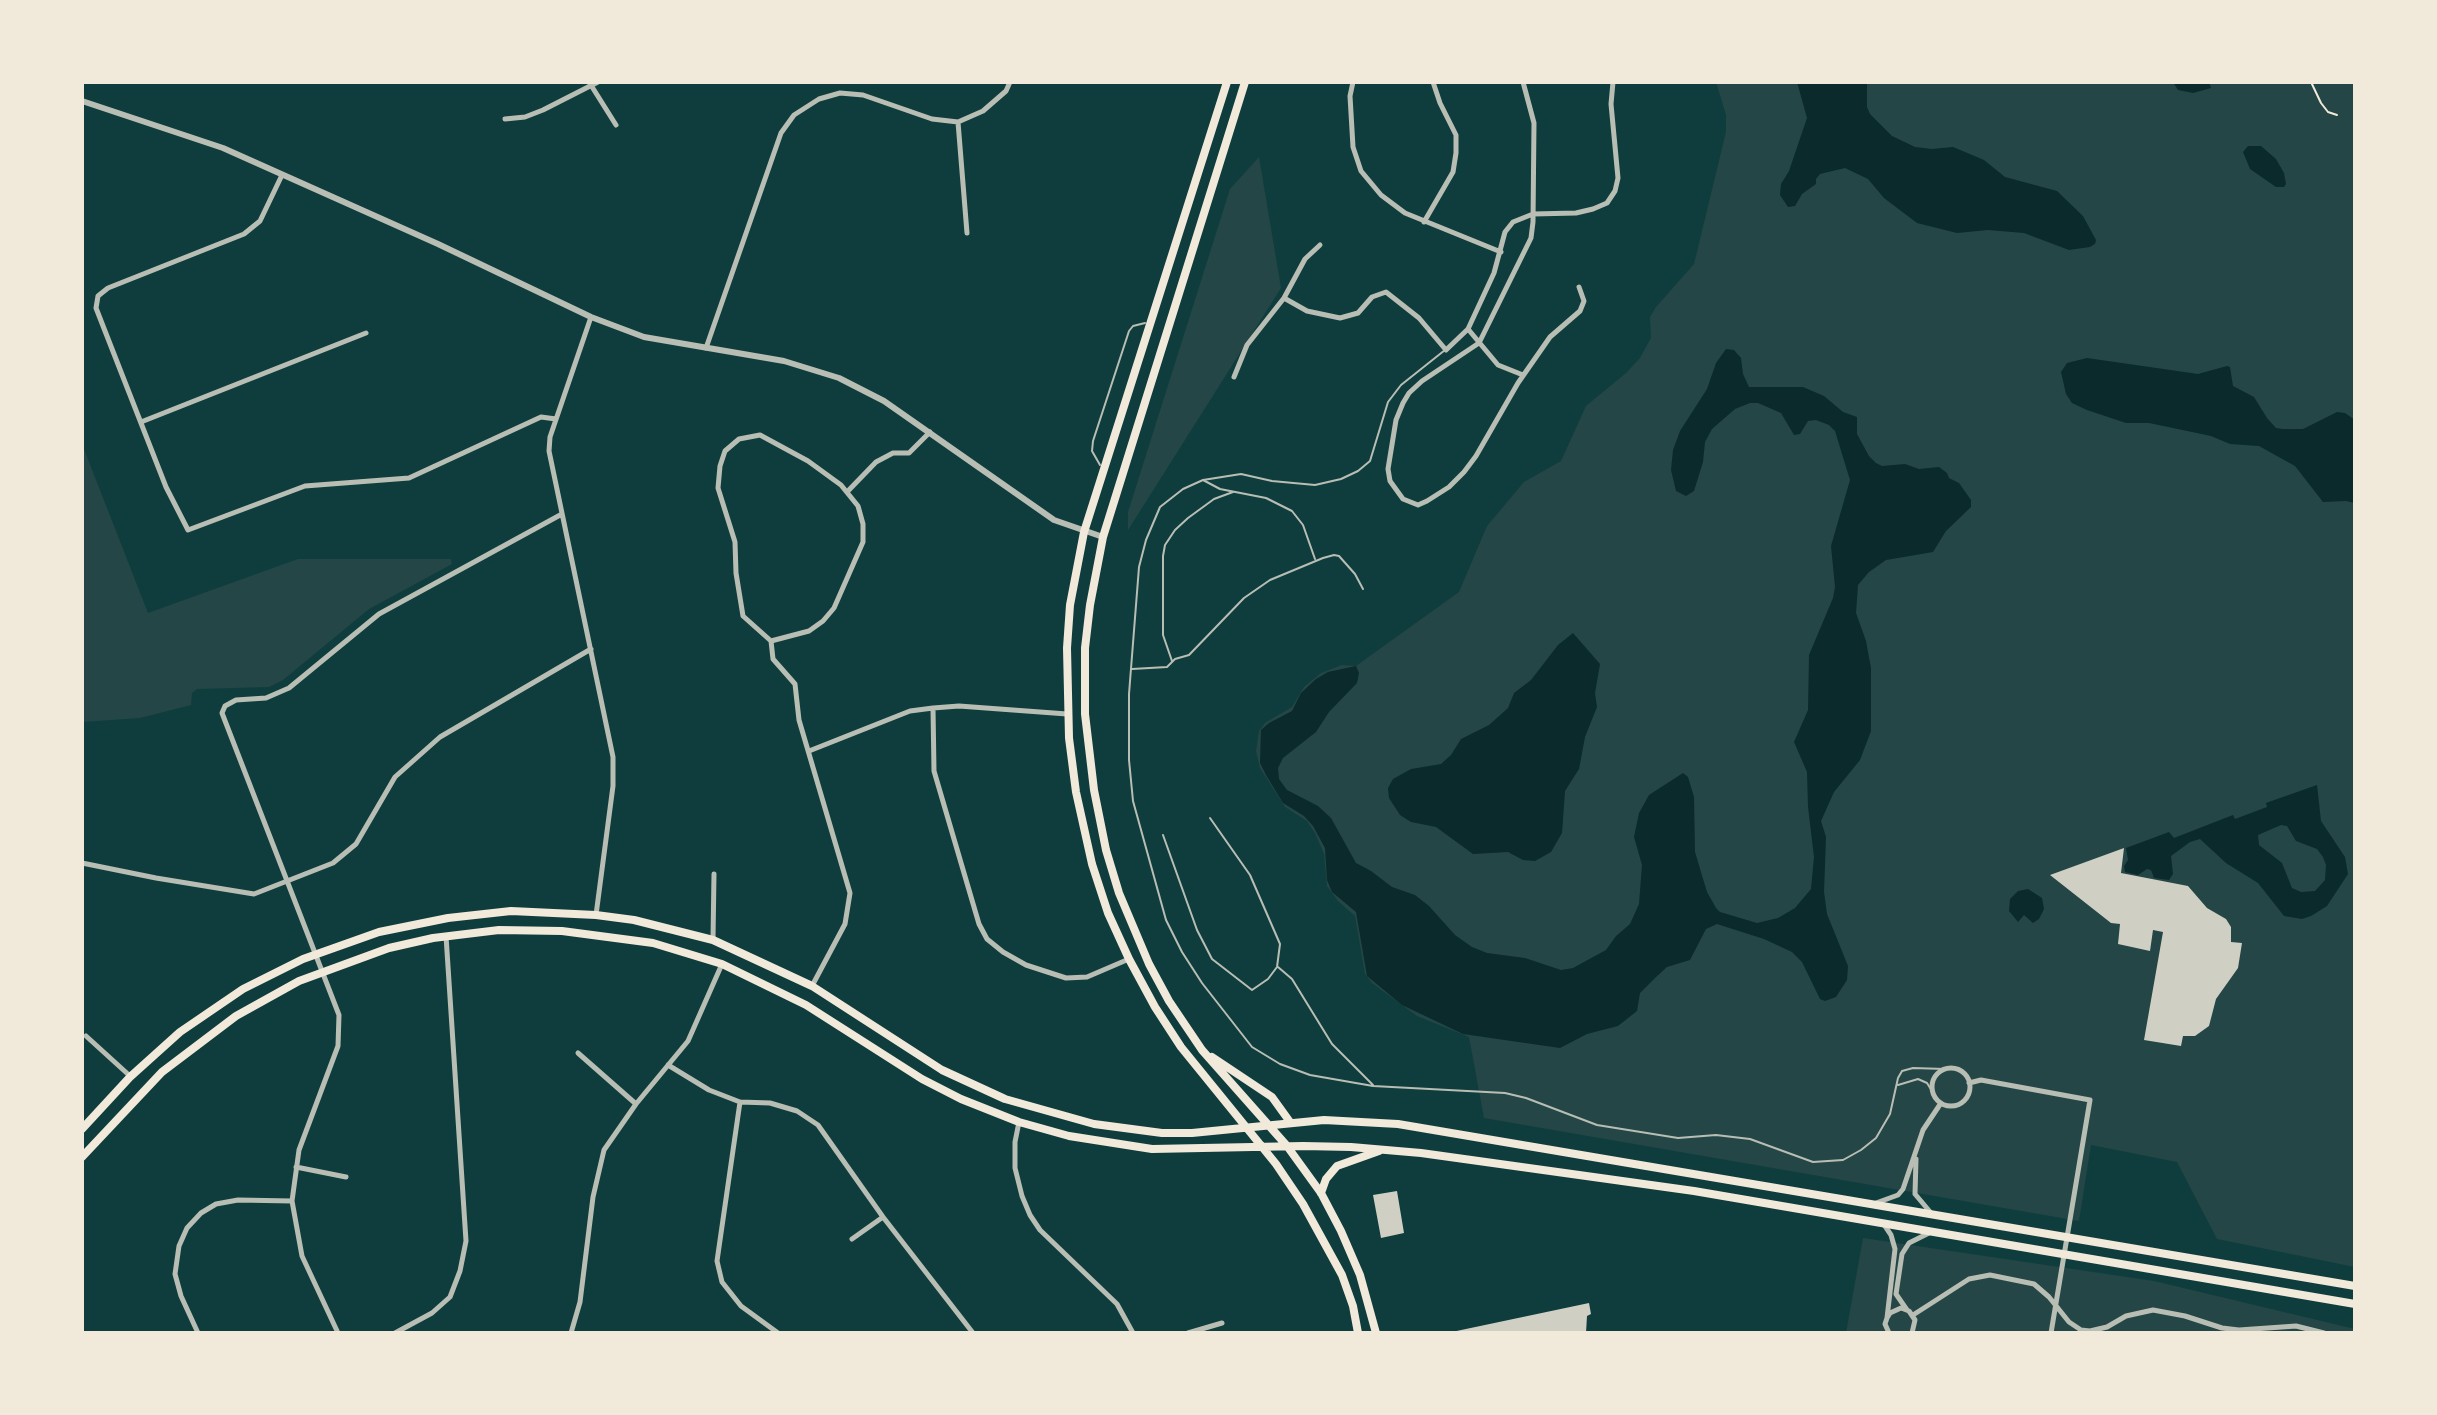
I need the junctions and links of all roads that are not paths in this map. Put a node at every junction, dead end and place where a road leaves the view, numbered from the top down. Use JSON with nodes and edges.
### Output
{"nodes":[{"id":1,"x":1010,"y":82,"type":"edge"},
{"id":2,"x":1227,"y":82,"type":"edge"},
{"id":3,"x":1245,"y":82,"type":"edge"},
{"id":4,"x":1353,"y":82,"type":"edge"},
{"id":5,"x":1433,"y":82,"type":"edge"},
{"id":6,"x":1523,"y":82,"type":"edge"},
{"id":7,"x":1613,"y":82,"type":"edge"},
{"id":8,"x":593,"y":83,"type":"edge"},
{"id":9,"x":82,"y":101,"type":"edge"},
{"id":10,"x":505,"y":119,"type":"dead end"},
{"id":11,"x":958,"y":122,"type":"junction"},
{"id":12,"x":616,"y":125,"type":"dead end"},
{"id":13,"x":282,"y":175,"type":"junction"},
{"id":14,"x":1533,"y":214,"type":"junction"},
{"id":15,"x":1424,"y":222,"type":"junction"},
{"id":16,"x":967,"y":233,"type":"dead end"},
{"id":17,"x":1320,"y":245,"type":"dead end"},
{"id":18,"x":1501,"y":252,"type":"junction"},
{"id":19,"x":1579,"y":287,"type":"dead end"},
{"id":20,"x":1284,"y":298,"type":"junction"},
{"id":21,"x":591,"y":317,"type":"junction"},
{"id":22,"x":1150,"y":323,"type":"junction"},
{"id":23,"x":1468,"y":329,"type":"junction"},
{"id":24,"x":366,"y":333,"type":"dead end"},
{"id":25,"x":1479,"y":343,"type":"junction"},
{"id":26,"x":706,"y":349,"type":"junction"},
{"id":27,"x":1446,"y":350,"type":"junction"},
{"id":28,"x":1523,"y":375,"type":"junction"},
{"id":29,"x":1234,"y":377,"type":"dead end"},
{"id":30,"x":556,"y":419,"type":"junction"},
{"id":31,"x":141,"y":422,"type":"junction"},
{"id":32,"x":930,"y":432,"type":"junction"},
{"id":33,"x":1104,"y":469,"type":"junction"},
{"id":34,"x":1203,"y":480,"type":"junction"},
{"id":35,"x":847,"y":492,"type":"junction"},
{"id":36,"x":1233,"y":492,"type":"junction"},
{"id":37,"x":562,"y":514,"type":"junction"},
{"id":38,"x":1084,"y":532,"type":"junction"},
{"id":39,"x":1103,"y":537,"type":"junction"},
{"id":40,"x":1316,"y":560,"type":"junction"},
{"id":41,"x":1363,"y":589,"type":"dead end"},
{"id":42,"x":771,"y":641,"type":"junction"},
{"id":43,"x":591,"y":649,"type":"junction"},
{"id":44,"x":1172,"y":662,"type":"junction"},
{"id":45,"x":1132,"y":669,"type":"junction"},
{"id":46,"x":933,"y":708,"type":"junction"},
{"id":47,"x":1067,"y":714,"type":"junction"},
{"id":48,"x":809,"y":751,"type":"junction"},
{"id":49,"x":1210,"y":818,"type":"dead end"},
{"id":50,"x":1163,"y":835,"type":"dead end"},
{"id":51,"x":82,"y":863,"type":"edge"},
{"id":52,"x":714,"y":874,"type":"dead end"},
{"id":53,"x":287,"y":881,"type":"junction"},
{"id":54,"x":596,"y":915,"type":"junction"},
{"id":55,"x":446,"y":936,"type":"junction"},
{"id":56,"x":713,"y":940,"type":"junction"},
{"id":57,"x":316,"y":954,"type":"junction"},
{"id":58,"x":1129,"y":959,"type":"junction"},
{"id":59,"x":722,"y":964,"type":"junction"},
{"id":60,"x":1277,"y":967,"type":"junction"},
{"id":61,"x":323,"y":970,"type":"junction"},
{"id":62,"x":812,"y":986,"type":"junction"},
{"id":63,"x":86,"y":1036,"type":"dead end"},
{"id":64,"x":1202,"y":1050,"type":"junction"},
{"id":65,"x":578,"y":1053,"type":"dead end"},
{"id":66,"x":668,"y":1065,"type":"junction"},
{"id":67,"x":1945,"y":1069,"type":"junction"},
{"id":68,"x":130,"y":1077,"type":"junction"},
{"id":69,"x":1969,"y":1083,"type":"junction"},
{"id":70,"x":1373,"y":1086,"type":"junction"},
{"id":71,"x":1895,"y":1089,"type":"junction"},
{"id":72,"x":1932,"y":1091,"type":"junction"},
{"id":73,"x":740,"y":1102,"type":"junction"},
{"id":74,"x":1941,"y":1103,"type":"junction"},
{"id":75,"x":636,"y":1104,"type":"junction"},
{"id":76,"x":1019,"y":1122,"type":"junction"},
{"id":77,"x":1290,"y":1122,"type":"junction"},
{"id":78,"x":1267,"y":1124,"type":"junction"},
{"id":79,"x":1246,"y":1127,"type":"junction"},
{"id":80,"x":82,"y":1129,"type":"edge"},
{"id":81,"x":1261,"y":1146,"type":"junction"},
{"id":82,"x":1287,"y":1146,"type":"junction"},
{"id":83,"x":1916,"y":1146,"type":"junction"},
{"id":84,"x":1383,"y":1149,"type":"junction"},
{"id":85,"x":82,"y":1157,"type":"edge"},
{"id":86,"x":296,"y":1167,"type":"junction"},
{"id":87,"x":346,"y":1177,"type":"dead end"},
{"id":88,"x":1321,"y":1193,"type":"junction"},
{"id":89,"x":292,"y":1201,"type":"junction"},
{"id":90,"x":1876,"y":1203,"type":"junction"},
{"id":91,"x":1931,"y":1213,"type":"junction"},
{"id":92,"x":883,"y":1217,"type":"junction"},
{"id":93,"x":1883,"y":1223,"type":"junction"},
{"id":94,"x":1933,"y":1232,"type":"junction"},
{"id":95,"x":852,"y":1239,"type":"dead end"},
{"id":96,"x":2355,"y":1286,"type":"edge"},
{"id":97,"x":2355,"y":1304,"type":"edge"},
{"id":98,"x":1907,"y":1310,"type":"junction"},
{"id":99,"x":1913,"y":1315,"type":"junction"},
{"id":100,"x":1886,"y":1321,"type":"junction"},
{"id":101,"x":1222,"y":1323,"type":"dead end"},
{"id":102,"x":198,"y":1333,"type":"edge"},
{"id":103,"x":338,"y":1333,"type":"edge"},
{"id":104,"x":395,"y":1333,"type":"edge"},
{"id":105,"x":571,"y":1333,"type":"edge"},
{"id":106,"x":778,"y":1333,"type":"edge"},
{"id":107,"x":973,"y":1333,"type":"edge"},
{"id":108,"x":1133,"y":1333,"type":"edge"},
{"id":109,"x":1188,"y":1333,"type":"edge"},
{"id":110,"x":1358,"y":1333,"type":"edge"},
{"id":111,"x":1376,"y":1333,"type":"edge"},
{"id":112,"x":1886,"y":1333,"type":"edge"},
{"id":113,"x":1912,"y":1333,"type":"edge"},
{"id":114,"x":2049,"y":1333,"type":"edge"},
{"id":115,"x":2324,"y":1333,"type":"edge"}],
"edges":[{"from":1,"to":11,"type":"street"},
{"from":2,"to":22,"type":"main road"},
{"from":3,"to":39,"type":"main road"},
{"from":4,"to":15,"type":"street"},
{"from":5,"to":15,"type":"street"},
{"from":6,"to":14,"type":"street"},
{"from":7,"to":14,"type":"street"},
{"from":8,"to":10,"type":"street"},
{"from":8,"to":12,"type":"street"},
{"from":9,"to":13,"type":"street"},
{"from":11,"to":16,"type":"street"},
{"from":11,"to":26,"type":"street"},
{"from":13,"to":21,"type":"street"},
{"from":13,"to":31,"type":"street"},
{"from":14,"to":18,"type":"street"},
{"from":14,"to":25,"type":"street"},
{"from":15,"to":18,"type":"street"},
{"from":17,"to":20,"type":"street"},
{"from":18,"to":23,"type":"street"},
{"from":19,"to":28,"type":"street"},
{"from":20,"to":27,"type":"street"},
{"from":20,"to":29,"type":"street"},
{"from":21,"to":26,"type":"street"},
{"from":21,"to":30,"type":"street"},
{"from":22,"to":33,"type":"main road"},
{"from":22,"to":33,"type":"lane"},
{"from":23,"to":25,"type":"street"},
{"from":23,"to":27,"type":"street"},
{"from":24,"to":31,"type":"street"},
{"from":25,"to":28,"type":"street"},
{"from":25,"to":28,"type":"street"},
{"from":26,"to":32,"type":"street"},
{"from":27,"to":34,"type":"lane"},
{"from":30,"to":31,"type":"street"},
{"from":30,"to":37,"type":"street"},
{"from":32,"to":35,"type":"street"},
{"from":32,"to":38,"type":"street"},
{"from":33,"to":38,"type":"main road"},
{"from":34,"to":36,"type":"lane"},
{"from":34,"to":45,"type":"lane"},
{"from":35,"to":42,"type":"street"},
{"from":35,"to":42,"type":"street"},
{"from":36,"to":40,"type":"lane"},
{"from":36,"to":44,"type":"lane"},
{"from":37,"to":43,"type":"street"},
{"from":37,"to":53,"type":"street"},
{"from":38,"to":39,"type":"street"},
{"from":38,"to":47,"type":"main road"},
{"from":39,"to":64,"type":"main road"},
{"from":40,"to":41,"type":"lane"},
{"from":40,"to":44,"type":"lane"},
{"from":42,"to":48,"type":"street"},
{"from":43,"to":53,"type":"street"},
{"from":43,"to":54,"type":"street"},
{"from":44,"to":45,"type":"lane"},
{"from":45,"to":70,"type":"lane"},
{"from":46,"to":47,"type":"street"},
{"from":46,"to":48,"type":"street"},
{"from":46,"to":58,"type":"street"},
{"from":47,"to":58,"type":"main road"},
{"from":48,"to":62,"type":"street"},
{"from":49,"to":60,"type":"lane"},
{"from":50,"to":60,"type":"lane"},
{"from":51,"to":53,"type":"street"},
{"from":52,"to":56,"type":"street"},
{"from":53,"to":57,"type":"street"},
{"from":54,"to":56,"type":"main road"},
{"from":54,"to":57,"type":"main road"},
{"from":55,"to":59,"type":"main road"},
{"from":55,"to":61,"type":"main road"},
{"from":55,"to":104,"type":"street"},
{"from":56,"to":62,"type":"main road"},
{"from":57,"to":61,"type":"street"},
{"from":57,"to":68,"type":"main road"},
{"from":58,"to":79,"type":"main road"},
{"from":59,"to":66,"type":"street"},
{"from":59,"to":76,"type":"main road"},
{"from":60,"to":70,"type":"lane"},
{"from":61,"to":85,"type":"main road"},
{"from":61,"to":86,"type":"street"},
{"from":62,"to":79,"type":"main road"},
{"from":63,"to":68,"type":"street"},
{"from":64,"to":77,"type":"main road"},
{"from":64,"to":78,"type":"main road"},
{"from":65,"to":75,"type":"street"},
{"from":66,"to":73,"type":"street"},
{"from":66,"to":75,"type":"street"},
{"from":67,"to":69,"type":"street"},
{"from":67,"to":71,"type":"lane"},
{"from":67,"to":72,"type":"street"},
{"from":68,"to":80,"type":"main road"},
{"from":69,"to":74,"type":"street"},
{"from":69,"to":114,"type":"street"},
{"from":70,"to":71,"type":"lane"},
{"from":71,"to":72,"type":"lane"},
{"from":72,"to":74,"type":"street"},
{"from":73,"to":92,"type":"street"},
{"from":73,"to":106,"type":"street"},
{"from":74,"to":83,"type":"street"},
{"from":75,"to":105,"type":"street"},
{"from":76,"to":81,"type":"main road"},
{"from":76,"to":108,"type":"street"},
{"from":77,"to":78,"type":"main road"},
{"from":77,"to":90,"type":"main road"},
{"from":78,"to":79,"type":"main road"},
{"from":78,"to":82,"type":"main road"},
{"from":79,"to":81,"type":"main road"},
{"from":81,"to":82,"type":"main road"},
{"from":81,"to":110,"type":"main road"},
{"from":82,"to":84,"type":"main road"},
{"from":82,"to":88,"type":"main road"},
{"from":83,"to":90,"type":"street"},
{"from":83,"to":91,"type":"street"},
{"from":84,"to":88,"type":"main road"},
{"from":84,"to":93,"type":"main road"},
{"from":86,"to":87,"type":"street"},
{"from":86,"to":89,"type":"street"},
{"from":88,"to":111,"type":"main road"},
{"from":89,"to":102,"type":"street"},
{"from":89,"to":103,"type":"street"},
{"from":90,"to":91,"type":"main road"},
{"from":91,"to":96,"type":"main road"},
{"from":92,"to":95,"type":"street"},
{"from":92,"to":107,"type":"street"},
{"from":93,"to":94,"type":"main road"},
{"from":93,"to":100,"type":"street"},
{"from":94,"to":97,"type":"main road"},
{"from":94,"to":98,"type":"street"},
{"from":98,"to":99,"type":"street"},
{"from":98,"to":100,"type":"street"},
{"from":99,"to":113,"type":"street"},
{"from":99,"to":115,"type":"street"},
{"from":100,"to":112,"type":"street"},
{"from":101,"to":109,"type":"street"}]}
